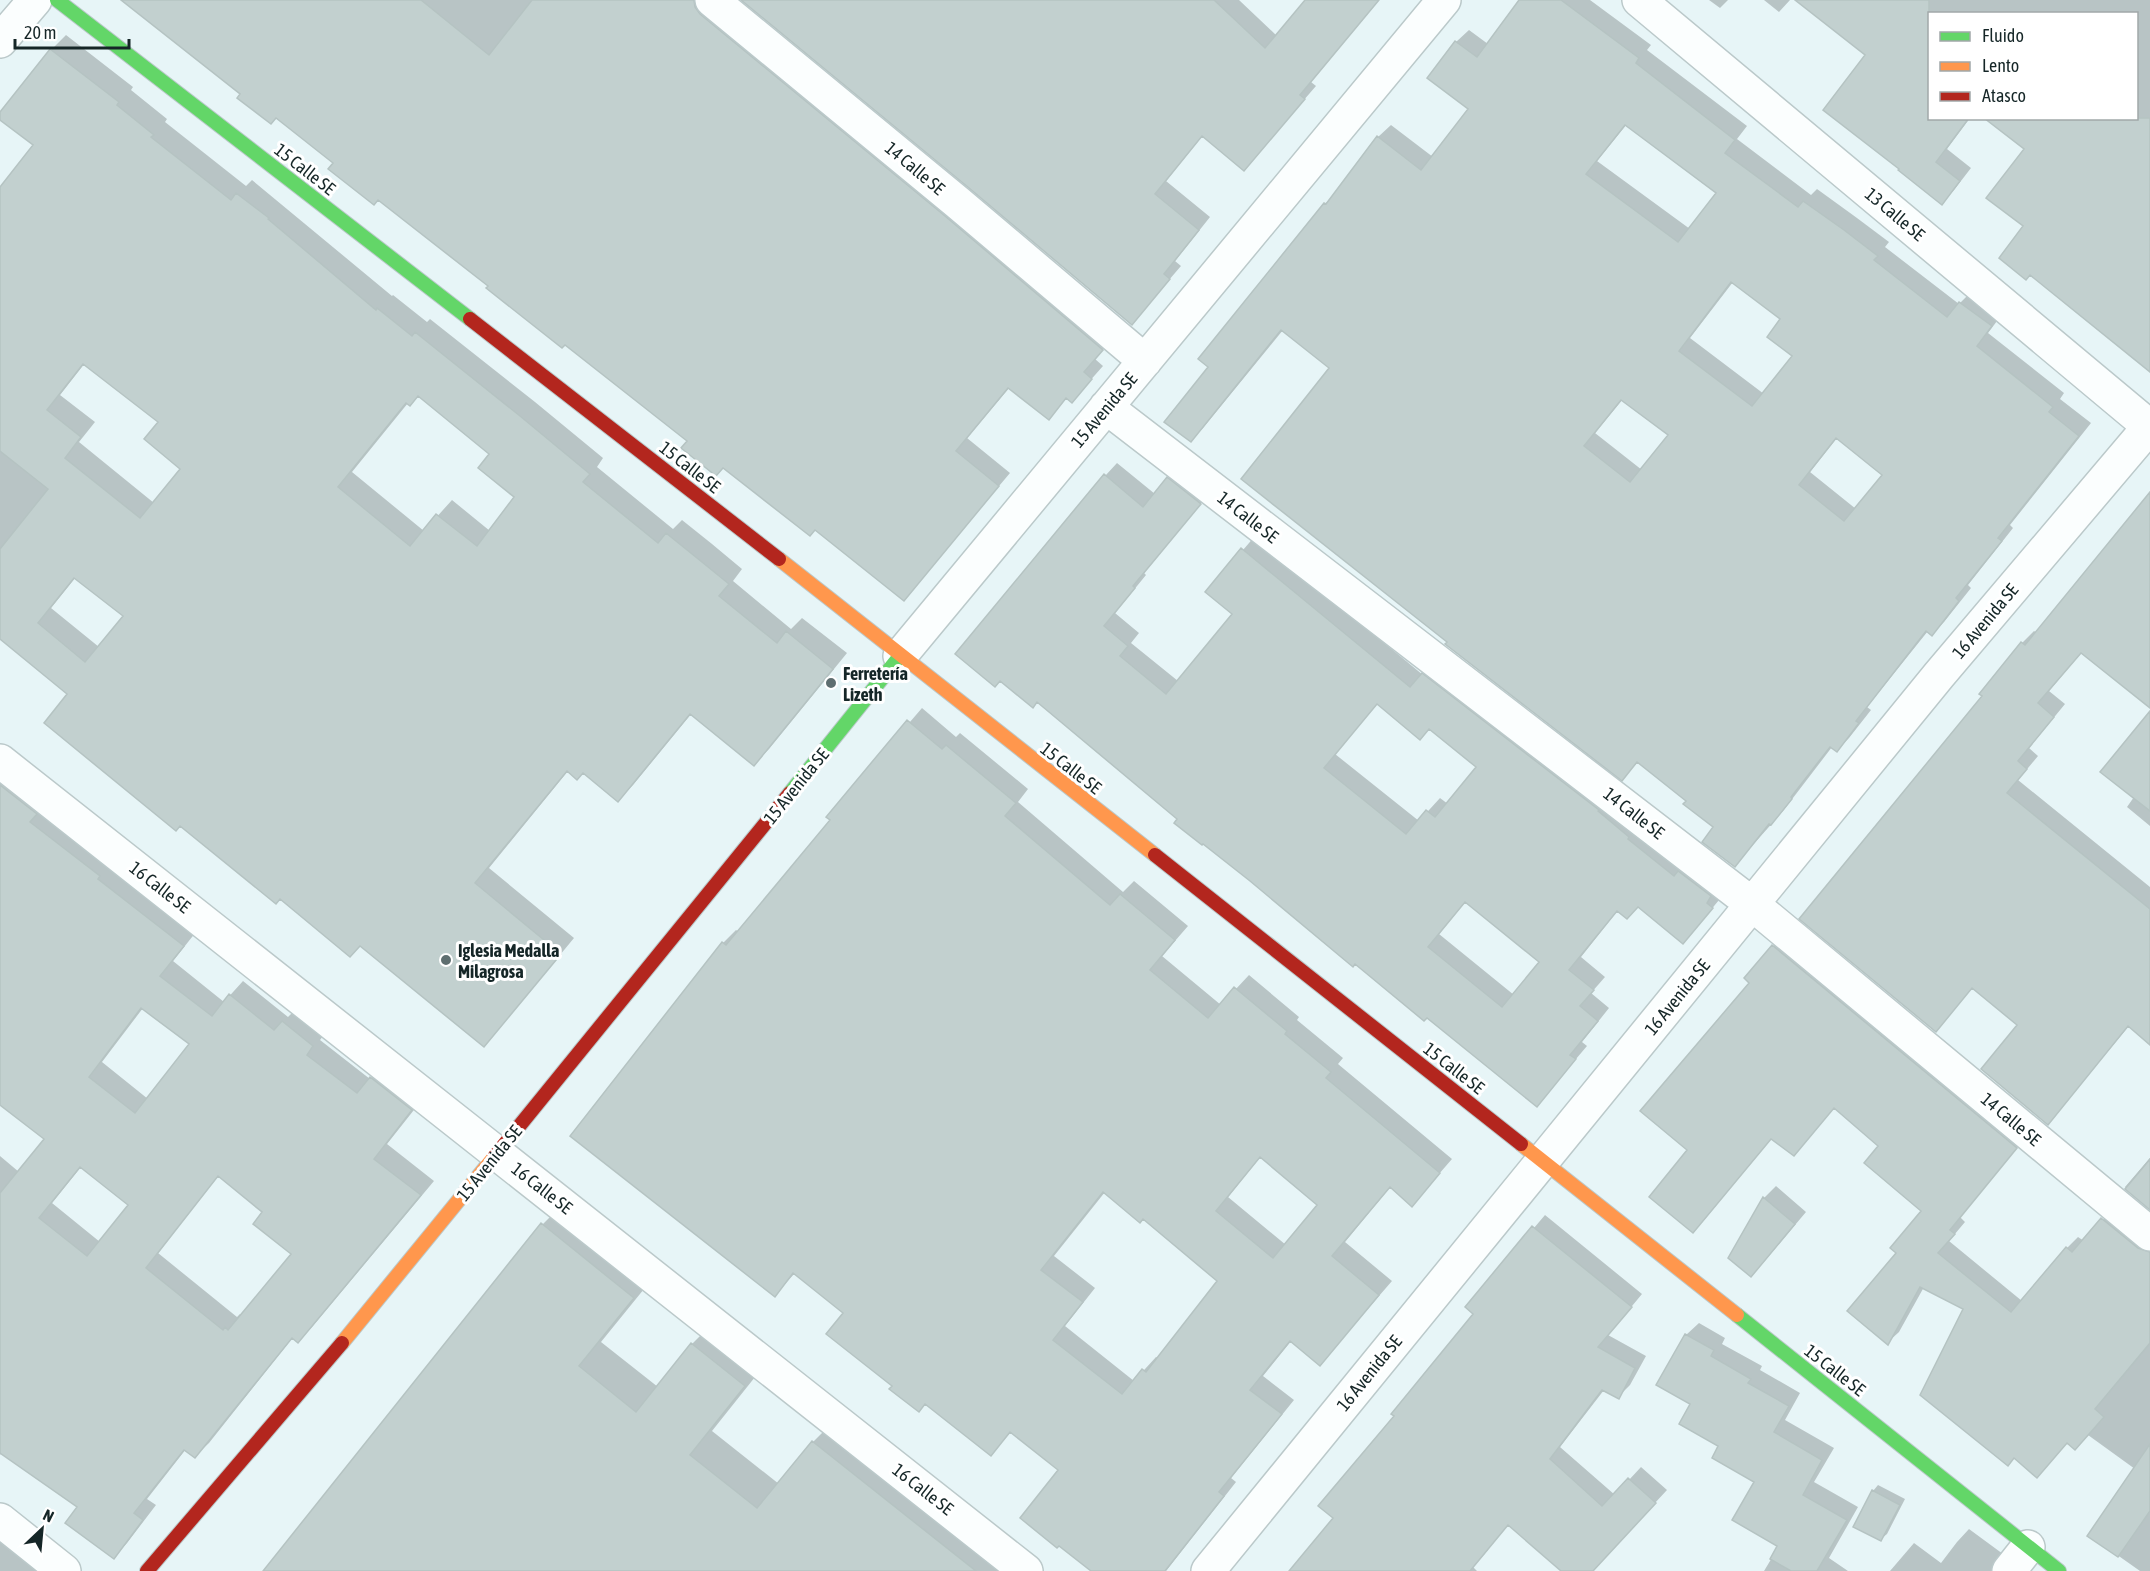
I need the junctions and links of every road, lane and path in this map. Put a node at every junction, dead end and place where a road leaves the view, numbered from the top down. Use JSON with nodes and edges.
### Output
{"nodes":[{"id":1,"x":35,"y":0,"type":"edge"},
{"id":2,"x":57,"y":0,"type":"edge"},
{"id":3,"x":712,"y":0,"type":"edge"},
{"id":4,"x":1444,"y":0,"type":"edge"},
{"id":5,"x":1640,"y":0,"type":"edge"},
{"id":6,"x":0,"y":41,"type":"edge"},
{"id":7,"x":1145,"y":361,"type":"junction"},
{"id":8,"x":1106,"y":407,"type":"junction"},
{"id":9,"x":2150,"y":427,"type":"edge"},
{"id":10,"x":900,"y":656,"type":"junction"},
{"id":11,"x":0,"y":761,"type":"edge"},
{"id":12,"x":1752,"y":904,"type":"junction"},
{"id":13,"x":497,"y":1153,"type":"junction"},
{"id":14,"x":1543,"y":1161,"type":"junction"},
{"id":15,"x":2150,"y":1234,"type":"edge"},
{"id":16,"x":0,"y":1520,"type":"edge"},
{"id":17,"x":2019,"y":1559,"type":"edge"},
{"id":18,"x":64,"y":1571,"type":"edge"},
{"id":19,"x":147,"y":1571,"type":"edge"},
{"id":20,"x":1026,"y":1571,"type":"edge"},
{"id":21,"x":1208,"y":1571,"type":"edge"},
{"id":22,"x":2059,"y":1571,"type":"edge"}],
"edges":[{"from":1,"to":6,"type":"street"},
{"from":2,"to":10,"type":"street","name":"15 Calle SE"},
{"from":3,"to":7,"type":"street","name":"14 Calle SE"},
{"from":4,"to":7,"type":"street","name":"15 Avenida SE"},
{"from":5,"to":9,"type":"street","name":"13 Calle SE"},
{"from":7,"to":8,"type":"street","name":"15 Avenida SE"},
{"from":8,"to":10,"type":"street","name":"15 Avenida SE"},
{"from":8,"to":12,"type":"street","name":"14 Calle SE"},
{"from":9,"to":12,"type":"street","name":"16 Avenida SE"},
{"from":10,"to":13,"type":"street","name":"15 Avenida SE"},
{"from":10,"to":14,"type":"street","name":"15 Calle SE"},
{"from":11,"to":13,"type":"street","name":"16 Calle SE"},
{"from":12,"to":14,"type":"street","name":"16 Avenida SE"},
{"from":12,"to":15,"type":"street","name":"14 Calle SE"},
{"from":13,"to":19,"type":"street","name":"15 Avenida SE"},
{"from":13,"to":20,"type":"street","name":"16 Calle SE"},
{"from":14,"to":17,"type":"street","name":"15 Calle SE"},
{"from":14,"to":21,"type":"street","name":"16 Avenida SE"},
{"from":16,"to":18,"type":"street"},
{"from":17,"to":22,"type":"street","name":"15 Calle SE"}]}
